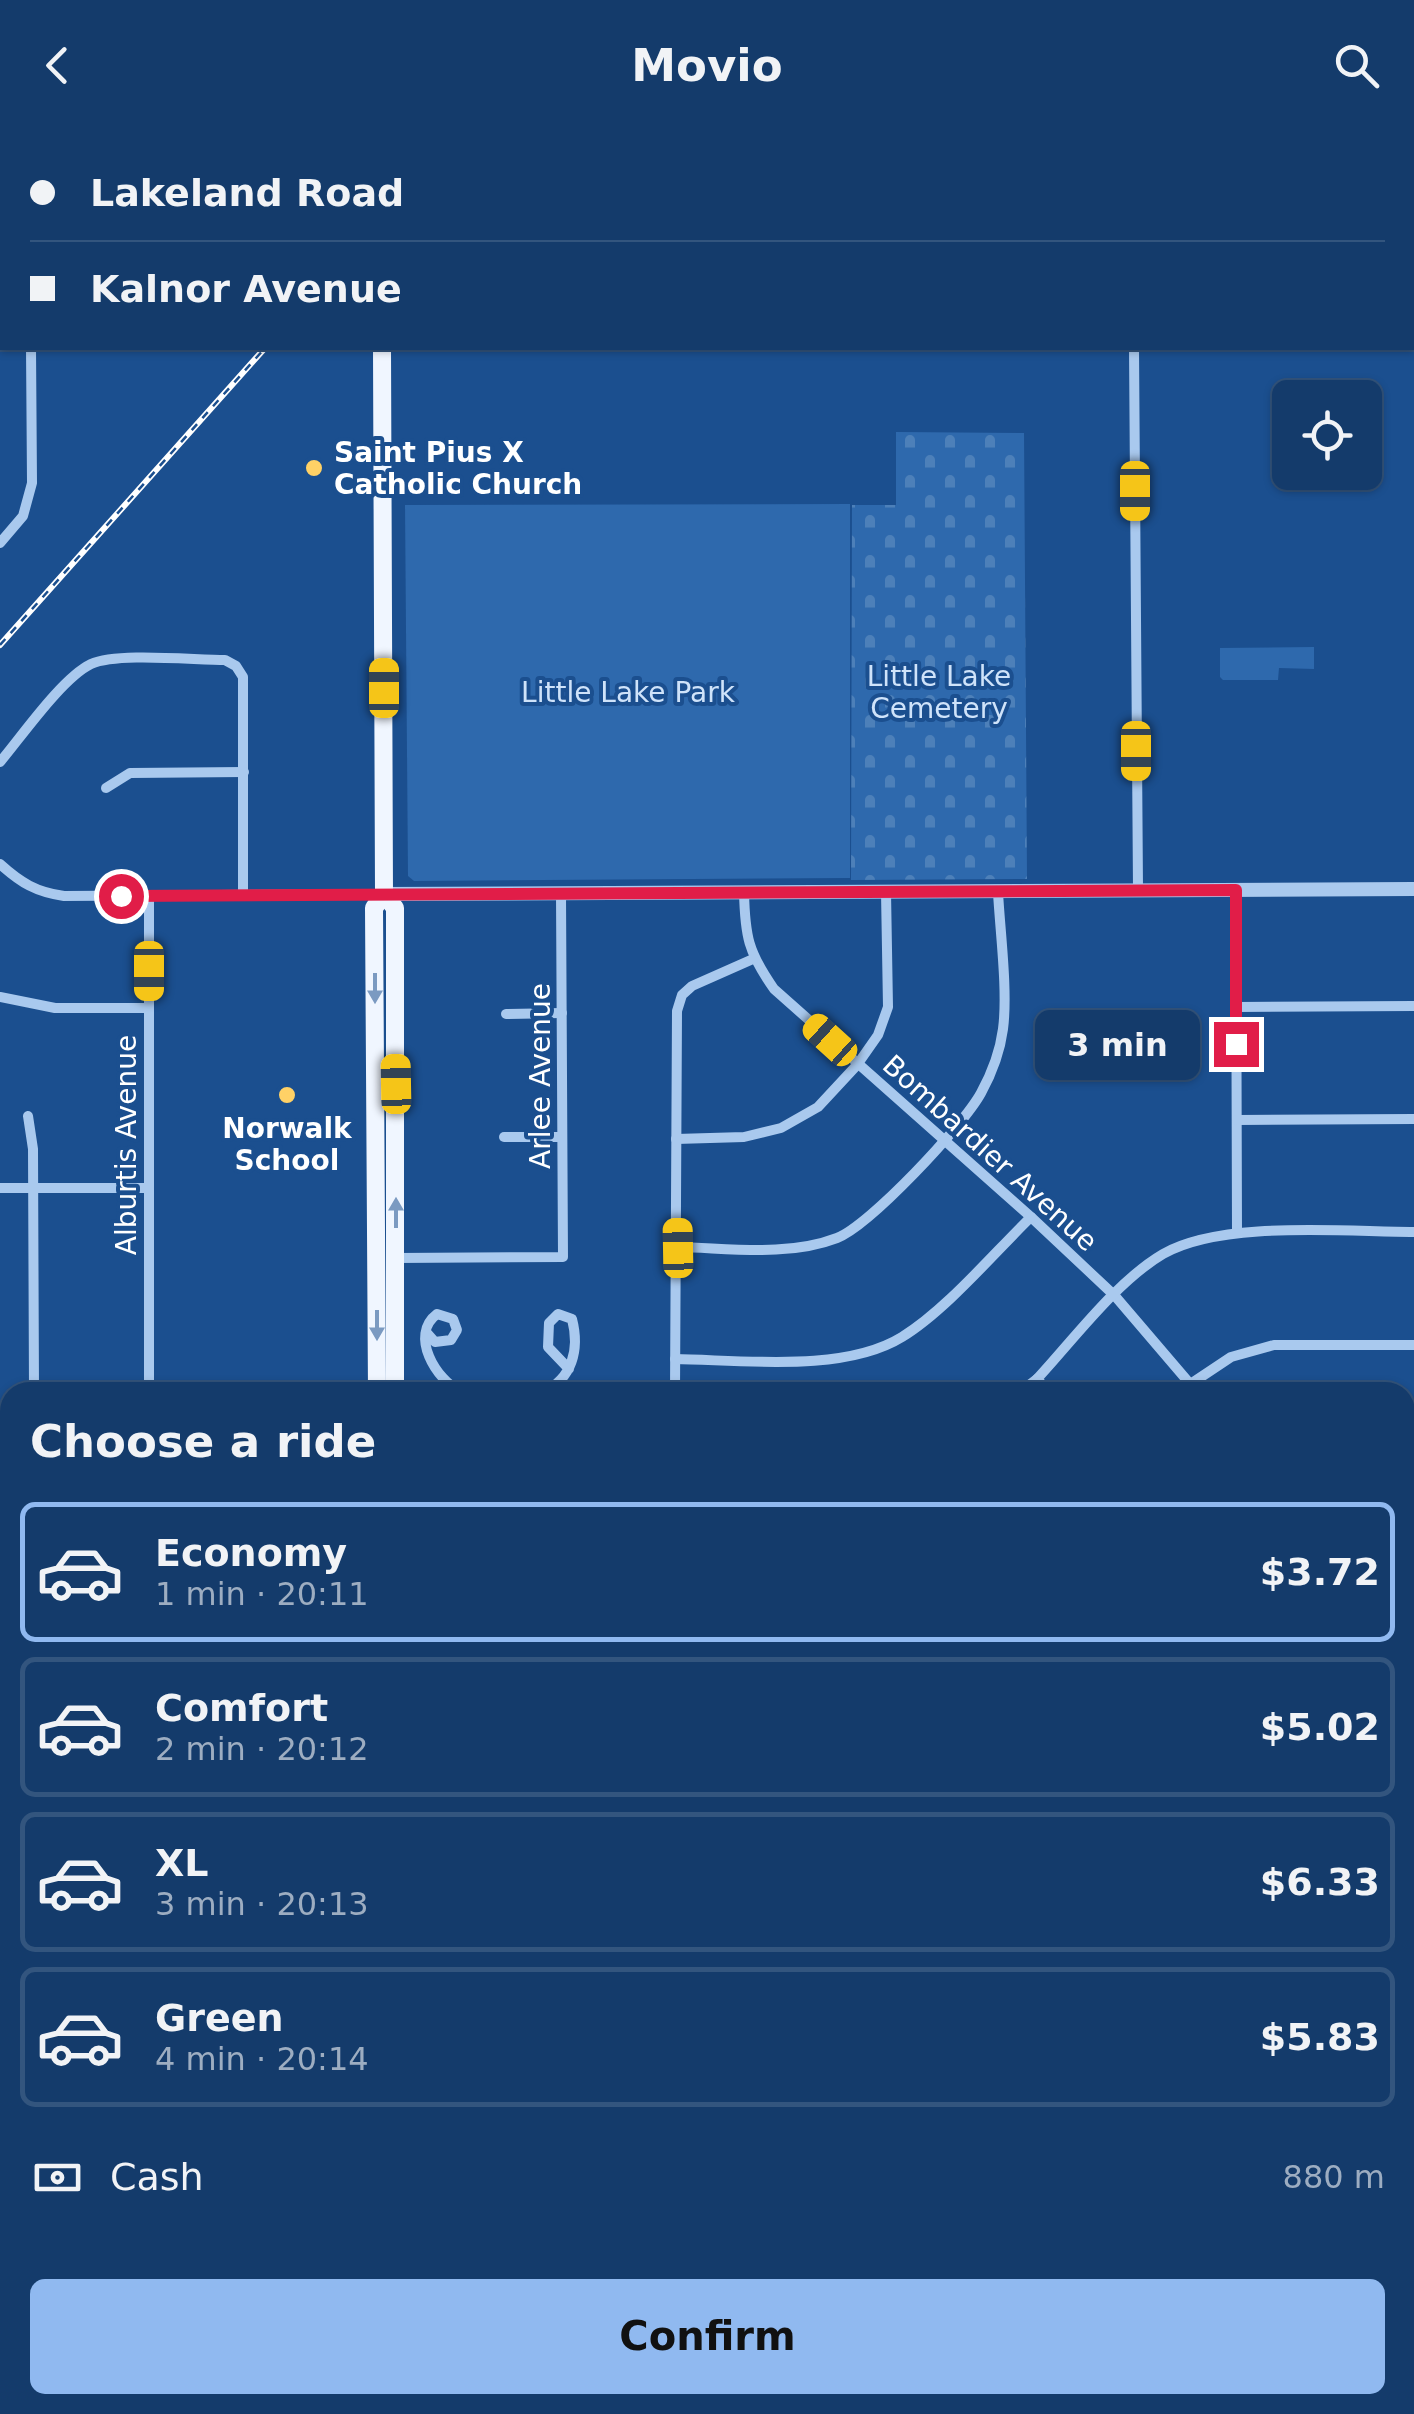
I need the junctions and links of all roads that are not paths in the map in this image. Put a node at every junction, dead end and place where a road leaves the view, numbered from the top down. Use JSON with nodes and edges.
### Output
{"nodes":[{"id":1,"x":31,"y":350,"type":"edge"},
{"id":2,"x":382,"y":350,"type":"edge"},
{"id":3,"x":1134,"y":350,"type":"edge"},
{"id":4,"x":0,"y":542,"type":"edge"},
{"id":5,"x":0,"y":762,"type":"edge"},
{"id":6,"x":244,"y":772,"type":"junction"},
{"id":7,"x":106,"y":788,"type":"dead end"},
{"id":8,"x":0,"y":864,"type":"edge"},
{"id":9,"x":1414,"y":889,"type":"edge"},
{"id":10,"x":1138,"y":890,"type":"junction"},
{"id":11,"x":1236,"y":890,"type":"junction"},
{"id":12,"x":744,"y":892,"type":"junction"},
{"id":13,"x":886,"y":892,"type":"junction"},
{"id":14,"x":998,"y":892,"type":"junction"},
{"id":15,"x":384,"y":894,"type":"junction"},
{"id":16,"x":561,"y":894,"type":"junction"},
{"id":17,"x":243,"y":896,"type":"junction"},
{"id":18,"x":149,"y":897,"type":"junction"},
{"id":19,"x":753,"y":958,"type":"junction"},
{"id":20,"x":0,"y":998,"type":"edge"},
{"id":21,"x":1414,"y":1006,"type":"edge"},
{"id":22,"x":1236,"y":1007,"type":"junction"},
{"id":23,"x":149,"y":1008,"type":"junction"},
{"id":24,"x":562,"y":1013,"type":"junction"},
{"id":25,"x":506,"y":1014,"type":"dead end"},
{"id":26,"x":857,"y":1065,"type":"junction"},
{"id":27,"x":28,"y":1116,"type":"dead end"},
{"id":28,"x":1414,"y":1119,"type":"edge"},
{"id":29,"x":1237,"y":1120,"type":"junction"},
{"id":30,"x":562,"y":1137,"type":"junction"},
{"id":31,"x":504,"y":1138,"type":"dead end"},
{"id":32,"x":676,"y":1139,"type":"junction"},
{"id":33,"x":944,"y":1139,"type":"junction"},
{"id":34,"x":0,"y":1188,"type":"edge"},
{"id":35,"x":32,"y":1188,"type":"junction"},
{"id":36,"x":149,"y":1188,"type":"junction"},
{"id":37,"x":1031,"y":1217,"type":"junction"},
{"id":38,"x":1237,"y":1232,"type":"junction"},
{"id":39,"x":1414,"y":1232,"type":"edge"},
{"id":40,"x":678,"y":1248,"type":"junction"},
{"id":41,"x":396,"y":1258,"type":"junction"},
{"id":42,"x":1114,"y":1296,"type":"junction"},
{"id":43,"x":428,"y":1333,"type":"dead end"},
{"id":44,"x":1414,"y":1345,"type":"edge"},
{"id":45,"x":675,"y":1359,"type":"junction"},
{"id":46,"x":569,"y":1370,"type":"junction"},
{"id":47,"x":1037,"y":1378,"type":"junction"},
{"id":48,"x":34,"y":1382,"type":"edge"},
{"id":49,"x":149,"y":1382,"type":"edge"},
{"id":50,"x":377,"y":1382,"type":"edge"},
{"id":51,"x":395,"y":1382,"type":"edge"},
{"id":52,"x":447,"y":1382,"type":"edge"},
{"id":53,"x":561,"y":1382,"type":"edge"},
{"id":54,"x":675,"y":1382,"type":"edge"},
{"id":55,"x":1032,"y":1382,"type":"edge"},
{"id":56,"x":1040,"y":1382,"type":"edge"},
{"id":57,"x":1190,"y":1382,"type":"edge"},
{"id":58,"x":1202,"y":1382,"type":"edge"}],
"edges":[{"from":1,"to":4,"type":"street"},
{"from":2,"to":15,"type":"main road"},
{"from":3,"to":10,"type":"street"},
{"from":5,"to":6,"type":"street"},
{"from":6,"to":7,"type":"street"},
{"from":6,"to":17,"type":"street"},
{"from":8,"to":18,"type":"street"},
{"from":9,"to":11,"type":"street"},
{"from":10,"to":11,"type":"street"},
{"from":10,"to":14,"type":"street"},
{"from":11,"to":22,"type":"street"},
{"from":12,"to":13,"type":"street"},
{"from":12,"to":16,"type":"street"},
{"from":12,"to":19,"type":"street","name":"Bombardier Avenue"},
{"from":13,"to":14,"type":"street"},
{"from":13,"to":26,"type":"street"},
{"from":14,"to":33,"type":"street"},
{"from":15,"to":16,"type":"street"},
{"from":15,"to":17,"type":"street"},
{"from":41,"to":15,"type":"main road","one_way":true},
{"from":15,"to":50,"type":"main road","one_way":true},
{"from":16,"to":24,"type":"street","name":"Arlee Avenue"},
{"from":17,"to":18,"type":"street"},
{"from":18,"to":23,"type":"street","name":"Alburtis Avenue"},
{"from":19,"to":26,"type":"street","name":"Bombardier Avenue"},
{"from":19,"to":32,"type":"street"},
{"from":20,"to":23,"type":"street"},
{"from":21,"to":22,"type":"street"},
{"from":22,"to":29,"type":"street"},
{"from":23,"to":36,"type":"street","name":"Alburtis Avenue"},
{"from":24,"to":25,"type":"street"},
{"from":24,"to":30,"type":"street","name":"Arlee Avenue"},
{"from":26,"to":32,"type":"street"},
{"from":26,"to":33,"type":"street","name":"Bombardier Avenue"},
{"from":27,"to":35,"type":"street"},
{"from":28,"to":29,"type":"street"},
{"from":29,"to":38,"type":"street"},
{"from":30,"to":31,"type":"street"},
{"from":30,"to":41,"type":"street","name":"Arlee Avenue"},
{"from":32,"to":40,"type":"street"},
{"from":33,"to":37,"type":"street","name":"Bombardier Avenue"},
{"from":33,"to":40,"type":"street"},
{"from":34,"to":35,"type":"street"},
{"from":35,"to":36,"type":"street"},
{"from":35,"to":48,"type":"street"},
{"from":36,"to":49,"type":"street","name":"Alburtis Avenue"},
{"from":37,"to":42,"type":"street","name":"Bombardier Avenue"},
{"from":37,"to":45,"type":"street"},
{"from":38,"to":39,"type":"street"},
{"from":38,"to":42,"type":"street"},
{"from":40,"to":45,"type":"street"},
{"from":41,"to":51,"type":"main road"},
{"from":42,"to":47,"type":"street"},
{"from":42,"to":57,"type":"street","name":"Bombardier Avenue"},
{"from":43,"to":52,"type":"street"},
{"from":44,"to":58,"type":"street"},
{"from":45,"to":54,"type":"street"},
{"from":46,"to":46,"type":"street"},
{"from":46,"to":53,"type":"street"},
{"from":47,"to":55,"type":"street"},
{"from":47,"to":56,"type":"street"}]}
